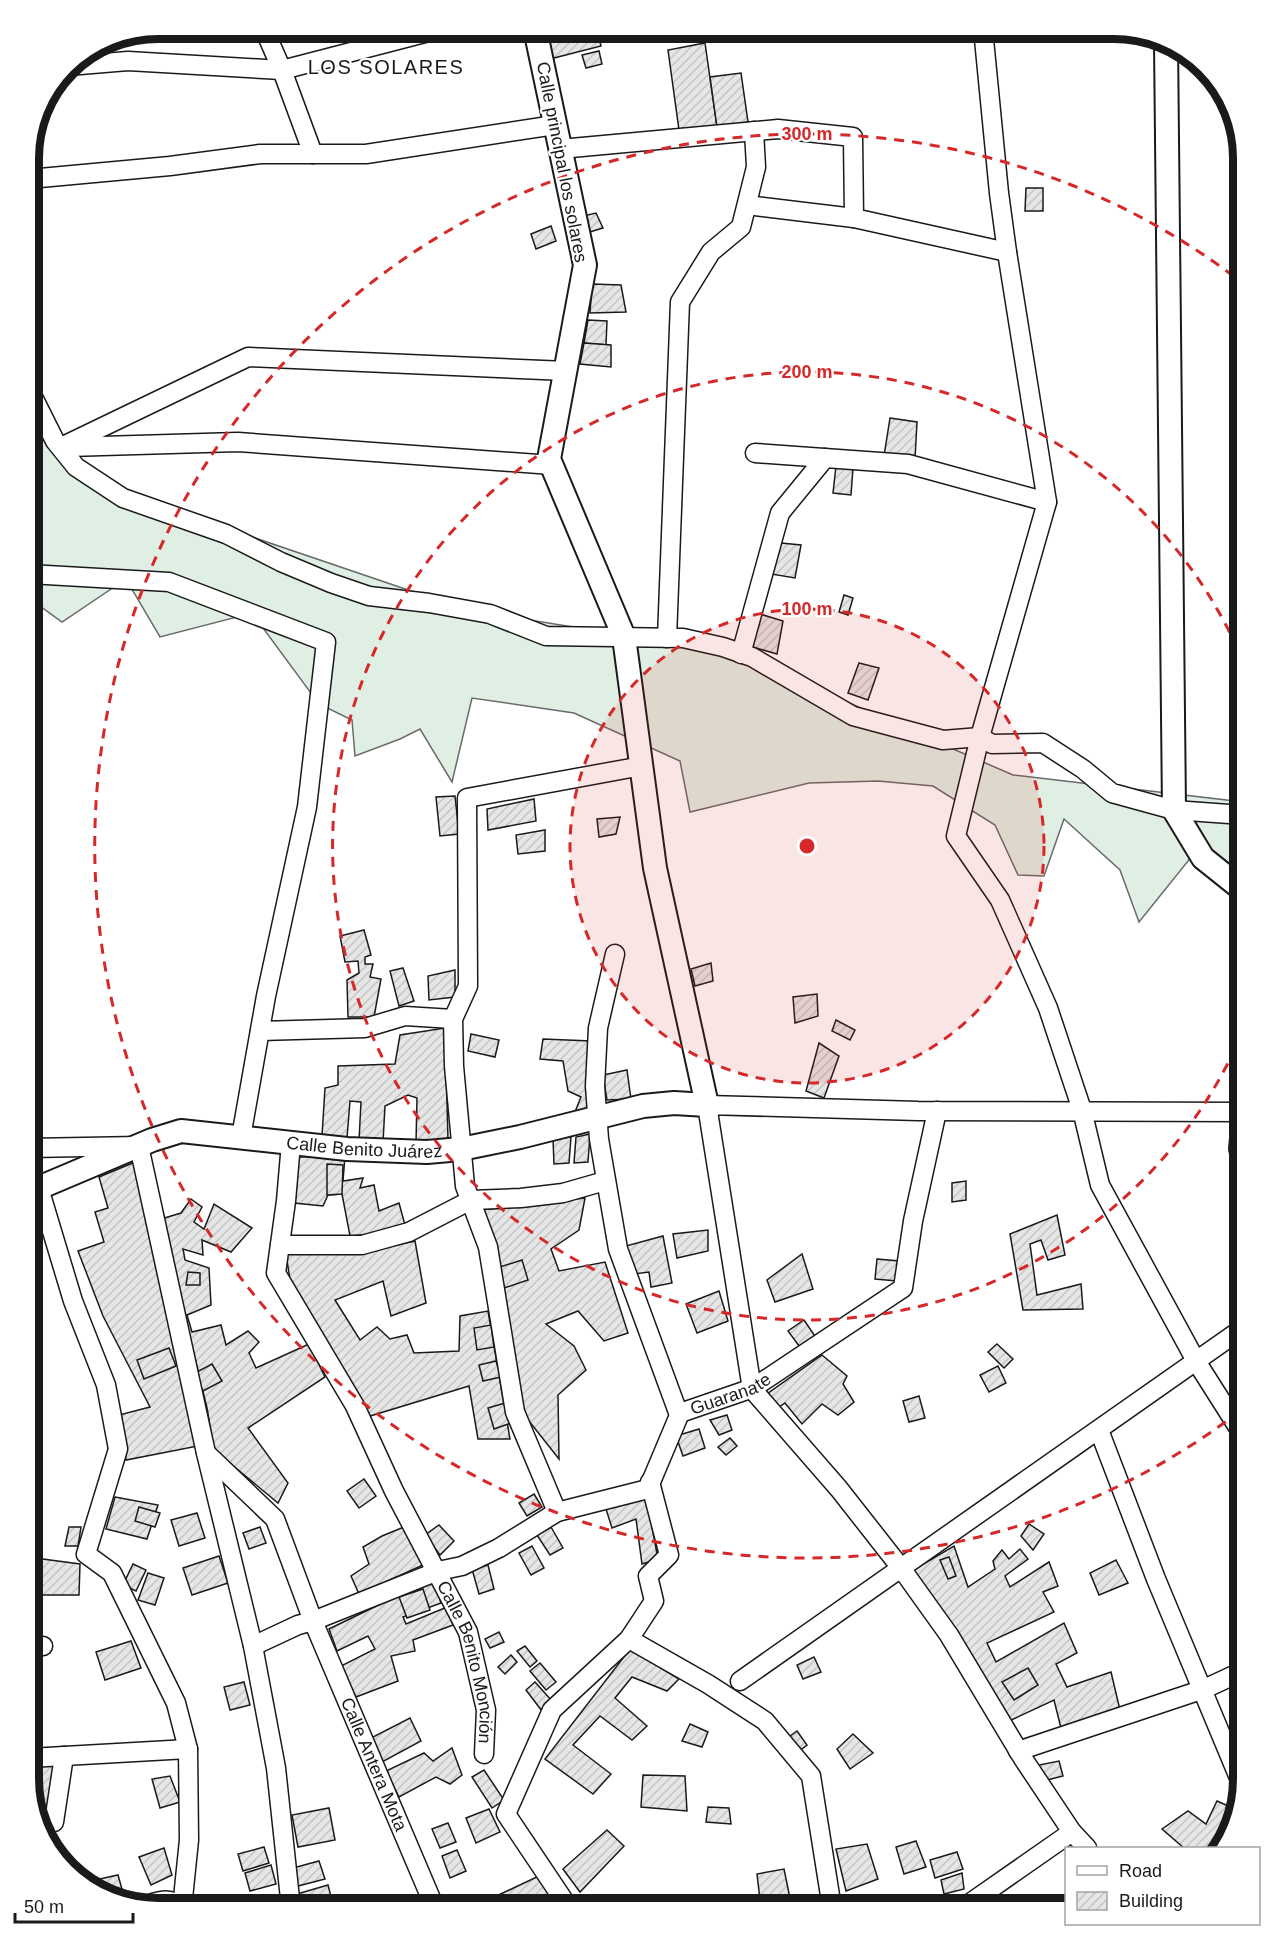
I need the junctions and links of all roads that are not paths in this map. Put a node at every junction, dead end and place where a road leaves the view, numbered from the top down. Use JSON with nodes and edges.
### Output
{"nodes":[{"id":1,"x":269,"y":39,"type":"edge"},
{"id":2,"x":401,"y":39,"type":"edge"},
{"id":3,"x":537,"y":39,"type":"edge"},
{"id":4,"x":984,"y":39,"type":"edge"},
{"id":5,"x":1166,"y":52,"type":"edge"},
{"id":6,"x":85,"y":65,"type":"edge"},
{"id":7,"x":282,"y":70,"type":"junction"},
{"id":8,"x":555,"y":125,"type":"junction"},
{"id":9,"x":754,"y":131,"type":"junction"},
{"id":10,"x":560,"y":149,"type":"junction"},
{"id":11,"x":314,"y":154,"type":"junction"},
{"id":12,"x":39,"y":178,"type":"edge"},
{"id":13,"x":747,"y":205,"type":"junction"},
{"id":14,"x":854,"y":218,"type":"junction"},
{"id":15,"x":1007,"y":252,"type":"junction"},
{"id":16,"x":566,"y":371,"type":"junction"},
{"id":17,"x":39,"y":409,"type":"edge"},
{"id":18,"x":61,"y":447,"type":"junction"},
{"id":19,"x":755,"y":453,"type":"dead end"},
{"id":20,"x":825,"y":458,"type":"junction"},
{"id":21,"x":552,"y":465,"type":"junction"},
{"id":22,"x":1047,"y":502,"type":"junction"},
{"id":23,"x":39,"y":575,"type":"edge"},
{"id":24,"x":624,"y":637,"type":"junction"},
{"id":25,"x":667,"y":638,"type":"junction"},
{"id":26,"x":741,"y":654,"type":"junction"},
{"id":27,"x":980,"y":737,"type":"junction"},
{"id":28,"x":642,"y":766,"type":"junction"},
{"id":29,"x":1174,"y":810,"type":"junction"},
{"id":30,"x":1233,"y":814,"type":"edge"},
{"id":31,"x":1233,"y":881,"type":"edge"},
{"id":32,"x":615,"y":954,"type":"dead end"},
{"id":33,"x":453,"y":1019,"type":"junction"},
{"id":34,"x":260,"y":1031,"type":"junction"},
{"id":35,"x":707,"y":1104,"type":"junction"},
{"id":36,"x":1082,"y":1110,"type":"junction"},
{"id":37,"x":937,"y":1111,"type":"junction"},
{"id":38,"x":1233,"y":1112,"type":"edge"},
{"id":39,"x":597,"y":1118,"type":"junction"},
{"id":40,"x":241,"y":1137,"type":"junction"},
{"id":41,"x":291,"y":1143,"type":"junction"},
{"id":42,"x":139,"y":1146,"type":"junction"},
{"id":43,"x":39,"y":1148,"type":"edge"},
{"id":44,"x":461,"y":1149,"type":"junction"},
{"id":45,"x":604,"y":1181,"type":"junction"},
{"id":46,"x":39,"y":1188,"type":"edge"},
{"id":47,"x":471,"y":1200,"type":"junction"},
{"id":48,"x":39,"y":1204,"type":"edge"},
{"id":49,"x":280,"y":1245,"type":"junction"},
{"id":50,"x":1233,"y":1336,"type":"edge"},
{"id":51,"x":1196,"y":1361,"type":"junction"},
{"id":52,"x":752,"y":1389,"type":"junction"},
{"id":53,"x":679,"y":1415,"type":"junction"},
{"id":54,"x":1233,"y":1418,"type":"edge"},
{"id":55,"x":1099,"y":1430,"type":"junction"},
{"id":56,"x":206,"y":1453,"type":"junction"},
{"id":57,"x":650,"y":1482,"type":"junction"},
{"id":58,"x":557,"y":1512,"type":"junction"},
{"id":59,"x":901,"y":1568,"type":"junction"},
{"id":60,"x":438,"y":1571,"type":"junction"},
{"id":61,"x":314,"y":1621,"type":"junction"},
{"id":62,"x":629,"y":1639,"type":"junction"},
{"id":63,"x":253,"y":1646,"type":"junction"},
{"id":64,"x":1233,"y":1676,"type":"edge"},
{"id":65,"x":740,"y":1682,"type":"dead end"},
{"id":66,"x":1203,"y":1689,"type":"junction"},
{"id":67,"x":188,"y":1749,"type":"junction"},
{"id":68,"x":1018,"y":1751,"type":"junction"},
{"id":69,"x":483,"y":1754,"type":"dead end"},
{"id":70,"x":64,"y":1756,"type":"junction"},
{"id":71,"x":39,"y":1757,"type":"edge"},
{"id":72,"x":1233,"y":1763,"type":"edge"},
{"id":73,"x":48,"y":1823,"type":"edge"},
{"id":74,"x":1072,"y":1832,"type":"junction"},
{"id":75,"x":1086,"y":1847,"type":"edge"},
{"id":76,"x":183,"y":1898,"type":"edge"},
{"id":77,"x":290,"y":1898,"type":"edge"},
{"id":78,"x":431,"y":1898,"type":"edge"},
{"id":79,"x":562,"y":1898,"type":"edge"},
{"id":80,"x":830,"y":1898,"type":"edge"},
{"id":81,"x":977,"y":1898,"type":"edge"}],
"edges":[{"from":1,"to":7,"type":"street"},
{"from":2,"to":7,"type":"street"},
{"from":3,"to":8,"type":"main road","name":"Calle principal los solares"},
{"from":4,"to":15,"type":"street"},
{"from":5,"to":29,"type":"main road"},
{"from":6,"to":7,"type":"street"},
{"from":7,"to":11,"type":"street"},
{"from":8,"to":10,"type":"main road","name":"Calle principal los solares"},
{"from":8,"to":11,"type":"street"},
{"from":9,"to":10,"type":"street"},
{"from":9,"to":13,"type":"street"},
{"from":9,"to":14,"type":"street"},
{"from":10,"to":16,"type":"main road","name":"Calle principal los solares"},
{"from":11,"to":12,"type":"street"},
{"from":13,"to":14,"type":"street"},
{"from":13,"to":25,"type":"street"},
{"from":14,"to":15,"type":"street"},
{"from":15,"to":22,"type":"street"},
{"from":16,"to":18,"type":"street"},
{"from":16,"to":21,"type":"main road","name":"Calle principal los solares"},
{"from":17,"to":18,"type":"street"},
{"from":18,"to":21,"type":"street"},
{"from":18,"to":24,"type":"street"},
{"from":19,"to":20,"type":"street"},
{"from":20,"to":22,"type":"street"},
{"from":20,"to":26,"type":"street"},
{"from":21,"to":24,"type":"main road","name":"Calle principal los solares"},
{"from":22,"to":27,"type":"street"},
{"from":23,"to":34,"type":"street"},
{"from":24,"to":25,"type":"street"},
{"from":24,"to":28,"type":"main road","name":"Calle principal los solares"},
{"from":25,"to":26,"type":"street"},
{"from":26,"to":27,"type":"street"},
{"from":27,"to":29,"type":"street"},
{"from":27,"to":36,"type":"street"},
{"from":28,"to":33,"type":"street"},
{"from":28,"to":35,"type":"main road","name":"Calle principal los solares"},
{"from":29,"to":30,"type":"street"},
{"from":29,"to":31,"type":"main road"},
{"from":32,"to":39,"type":"street"},
{"from":33,"to":34,"type":"street"},
{"from":33,"to":44,"type":"street"},
{"from":34,"to":40,"type":"street"},
{"from":35,"to":37,"type":"street"},
{"from":35,"to":39,"type":"main road","name":"Calle Benito Juárez"},
{"from":35,"to":52,"type":"street"},
{"from":36,"to":37,"type":"street"},
{"from":36,"to":38,"type":"street"},
{"from":36,"to":51,"type":"street"},
{"from":37,"to":52,"type":"street","name":"Guaranate"},
{"from":39,"to":44,"type":"main road","name":"Calle Benito Juárez"},
{"from":39,"to":45,"type":"street"},
{"from":40,"to":41,"type":"main road","name":"Calle Benito Juárez"},
{"from":40,"to":42,"type":"main road","name":"Calle Benito Juárez"},
{"from":41,"to":44,"type":"main road","name":"Calle Benito Juárez"},
{"from":41,"to":49,"type":"street","name":"Calle Benito Monción"},
{"from":42,"to":43,"type":"street"},
{"from":42,"to":46,"type":"main road","name":"Calle Benito Juárez"},
{"from":42,"to":56,"type":"street"},
{"from":44,"to":47,"type":"street"},
{"from":45,"to":47,"type":"street"},
{"from":45,"to":53,"type":"street"},
{"from":47,"to":49,"type":"street"},
{"from":47,"to":58,"type":"street"},
{"from":48,"to":67,"type":"street"},
{"from":49,"to":60,"type":"street","name":"Calle Benito Monción"},
{"from":50,"to":51,"type":"street"},
{"from":51,"to":54,"type":"street"},
{"from":51,"to":55,"type":"street"},
{"from":52,"to":53,"type":"street","name":"Guaranate"},
{"from":52,"to":59,"type":"street"},
{"from":53,"to":57,"type":"street","name":"Guaranate"},
{"from":55,"to":59,"type":"street"},
{"from":55,"to":66,"type":"street"},
{"from":56,"to":61,"type":"street","name":"Calle Antera Mota"},
{"from":56,"to":63,"type":"street"},
{"from":57,"to":58,"type":"street"},
{"from":57,"to":62,"type":"street"},
{"from":58,"to":60,"type":"street"},
{"from":59,"to":65,"type":"street"},
{"from":59,"to":68,"type":"street"},
{"from":60,"to":61,"type":"street"},
{"from":60,"to":69,"type":"street","name":"Calle Benito Monción"},
{"from":61,"to":63,"type":"street"},
{"from":61,"to":78,"type":"street","name":"Calle Antera Mota"},
{"from":62,"to":79,"type":"street"},
{"from":62,"to":80,"type":"street"},
{"from":63,"to":77,"type":"street"},
{"from":64,"to":66,"type":"street"},
{"from":66,"to":68,"type":"street"},
{"from":66,"to":72,"type":"street"},
{"from":67,"to":70,"type":"street"},
{"from":67,"to":76,"type":"street"},
{"from":68,"to":74,"type":"street"},
{"from":70,"to":71,"type":"street"},
{"from":70,"to":73,"type":"street"},
{"from":74,"to":75,"type":"street"},
{"from":74,"to":81,"type":"street"}]}
